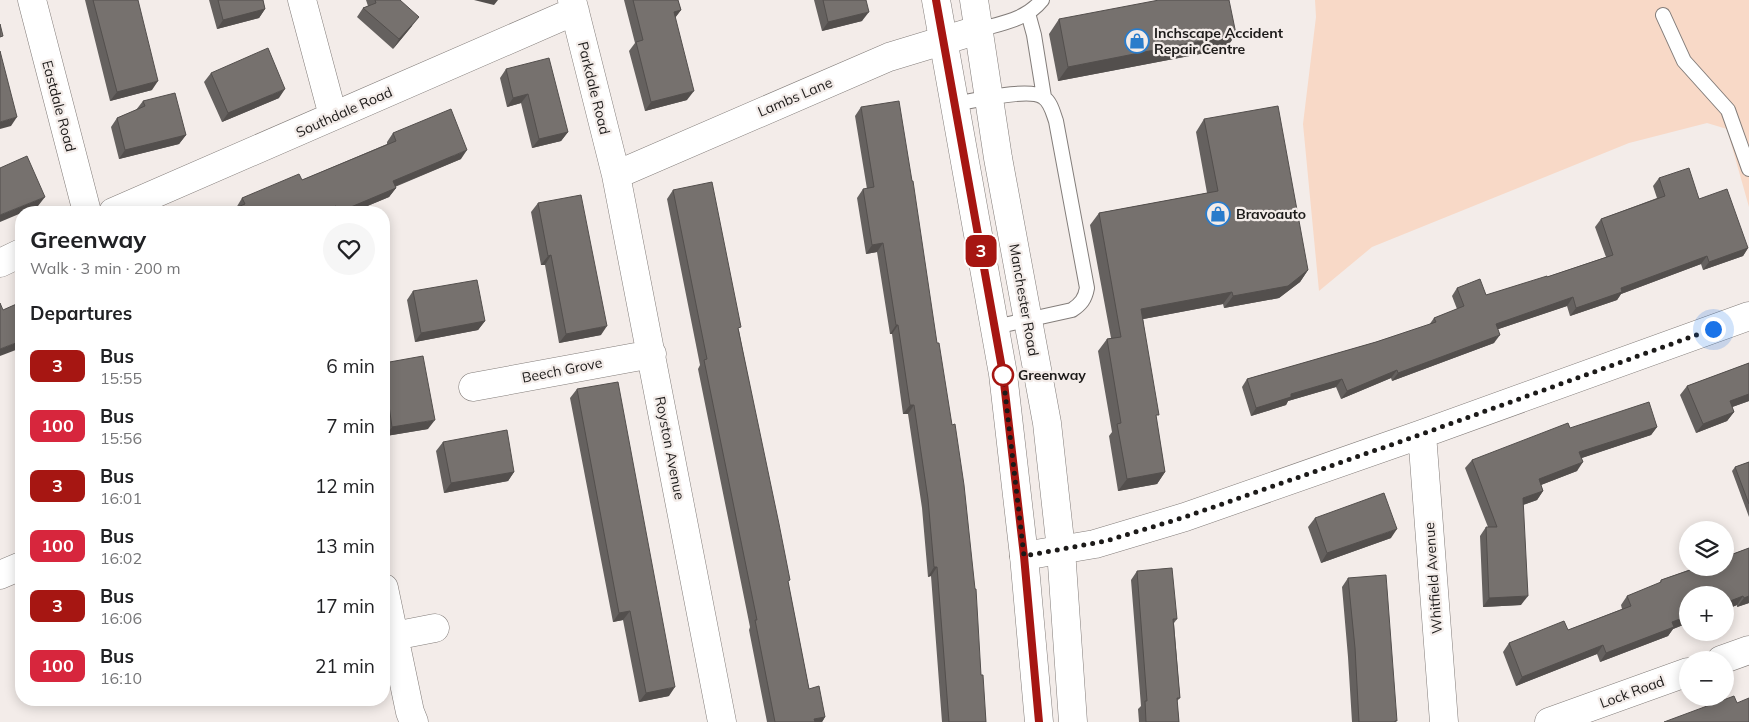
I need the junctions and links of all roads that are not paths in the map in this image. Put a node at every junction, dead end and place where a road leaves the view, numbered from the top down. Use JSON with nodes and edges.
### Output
{"nodes":[{"id":1,"x":32,"y":0,"type":"edge"},
{"id":2,"x":302,"y":0,"type":"edge"},
{"id":3,"x":936,"y":0,"type":"edge"},
{"id":4,"x":974,"y":0,"type":"edge"},
{"id":5,"x":1042,"y":0,"type":"edge"},
{"id":6,"x":573,"y":6,"type":"edge"},
{"id":7,"x":1028,"y":13,"type":"junction"},
{"id":8,"x":1663,"y":15,"type":"dead end"},
{"id":9,"x":978,"y":30,"type":"junction"},
{"id":10,"x":943,"y":40,"type":"junction"},
{"id":11,"x":1044,"y":97,"type":"junction"},
{"id":12,"x":989,"y":98,"type":"junction"},
{"id":13,"x":955,"y":104,"type":"junction"},
{"id":14,"x":333,"y":116,"type":"junction"},
{"id":15,"x":1749,"y":169,"type":"edge"},
{"id":16,"x":616,"y":175,"type":"junction"},
{"id":17,"x":85,"y":206,"type":"edge"},
{"id":18,"x":127,"y":206,"type":"edge"},
{"id":19,"x":15,"y":256,"type":"edge"},
{"id":20,"x":0,"y":263,"type":"edge"},
{"id":21,"x":1749,"y":316,"type":"edge"},
{"id":22,"x":1028,"y":321,"type":"junction"},
{"id":23,"x":995,"y":328,"type":"junction"},
{"id":24,"x":652,"y":354,"type":"junction"},
{"id":25,"x":473,"y":387,"type":"dead end"},
{"id":26,"x":1422,"y":434,"type":"junction"},
{"id":27,"x":1061,"y":550,"type":"junction"},
{"id":28,"x":1024,"y":556,"type":"junction"},
{"id":29,"x":15,"y":569,"type":"edge"},
{"id":30,"x":0,"y":575,"type":"edge"},
{"id":31,"x":390,"y":617,"type":"edge"},
{"id":32,"x":435,"y":628,"type":"dead end"},
{"id":33,"x":394,"y":636,"type":"junction"},
{"id":34,"x":1749,"y":650,"type":"edge"},
{"id":35,"x":1734,"y":655,"type":"edge"},
{"id":36,"x":1679,"y":675,"type":"edge"},
{"id":37,"x":414,"y":722,"type":"edge"},
{"id":38,"x":722,"y":722,"type":"edge"},
{"id":39,"x":1039,"y":722,"type":"edge"},
{"id":40,"x":1073,"y":722,"type":"edge"},
{"id":41,"x":1444,"y":722,"type":"edge"},
{"id":42,"x":1549,"y":722,"type":"edge"}],
"edges":[{"from":1,"to":17,"type":"street","name":"Eastdale Road"},
{"from":2,"to":14,"type":"street"},
{"from":3,"to":10,"type":"street"},
{"from":4,"to":9,"type":"street","name":"Manchester Road"},
{"from":5,"to":7,"type":"lane"},
{"from":6,"to":14,"type":"street","name":"Southdale Road"},
{"from":6,"to":16,"type":"street","name":"Parkdale Road"},
{"from":7,"to":9,"type":"lane"},
{"from":7,"to":11,"type":"lane"},
{"from":8,"to":15,"type":"lane"},
{"from":9,"to":10,"type":"street","name":"Lambs Lane"},
{"from":9,"to":12,"type":"street","name":"Manchester Road"},
{"from":10,"to":13,"type":"street"},
{"from":10,"to":16,"type":"street","name":"Lambs Lane"},
{"from":11,"to":12,"type":"lane"},
{"from":11,"to":22,"type":"lane"},
{"from":12,"to":13,"type":"lane"},
{"from":12,"to":22,"type":"street","name":"Manchester Road"},
{"from":13,"to":23,"type":"street"},
{"from":14,"to":18,"type":"street","name":"Southdale Road"},
{"from":16,"to":24,"type":"street","name":"Royston Avenue"},
{"from":19,"to":20,"type":"street"},
{"from":21,"to":26,"type":"street"},
{"from":22,"to":23,"type":"lane"},
{"from":22,"to":27,"type":"street","name":"Manchester Road"},
{"from":23,"to":28,"type":"street"},
{"from":24,"to":25,"type":"street","name":"Beech Grove"},
{"from":24,"to":38,"type":"street","name":"Royston Avenue"},
{"from":26,"to":27,"type":"street"},
{"from":26,"to":41,"type":"street","name":"Whitfield Avenue"},
{"from":27,"to":28,"type":"street"},
{"from":27,"to":40,"type":"street","name":"Manchester Road"},
{"from":28,"to":39,"type":"street"},
{"from":29,"to":30,"type":"street"},
{"from":31,"to":33,"type":"street"},
{"from":32,"to":33,"type":"street"},
{"from":33,"to":37,"type":"street"},
{"from":34,"to":35,"type":"street"},
{"from":36,"to":42,"type":"street","name":"Lock Road"}]}
